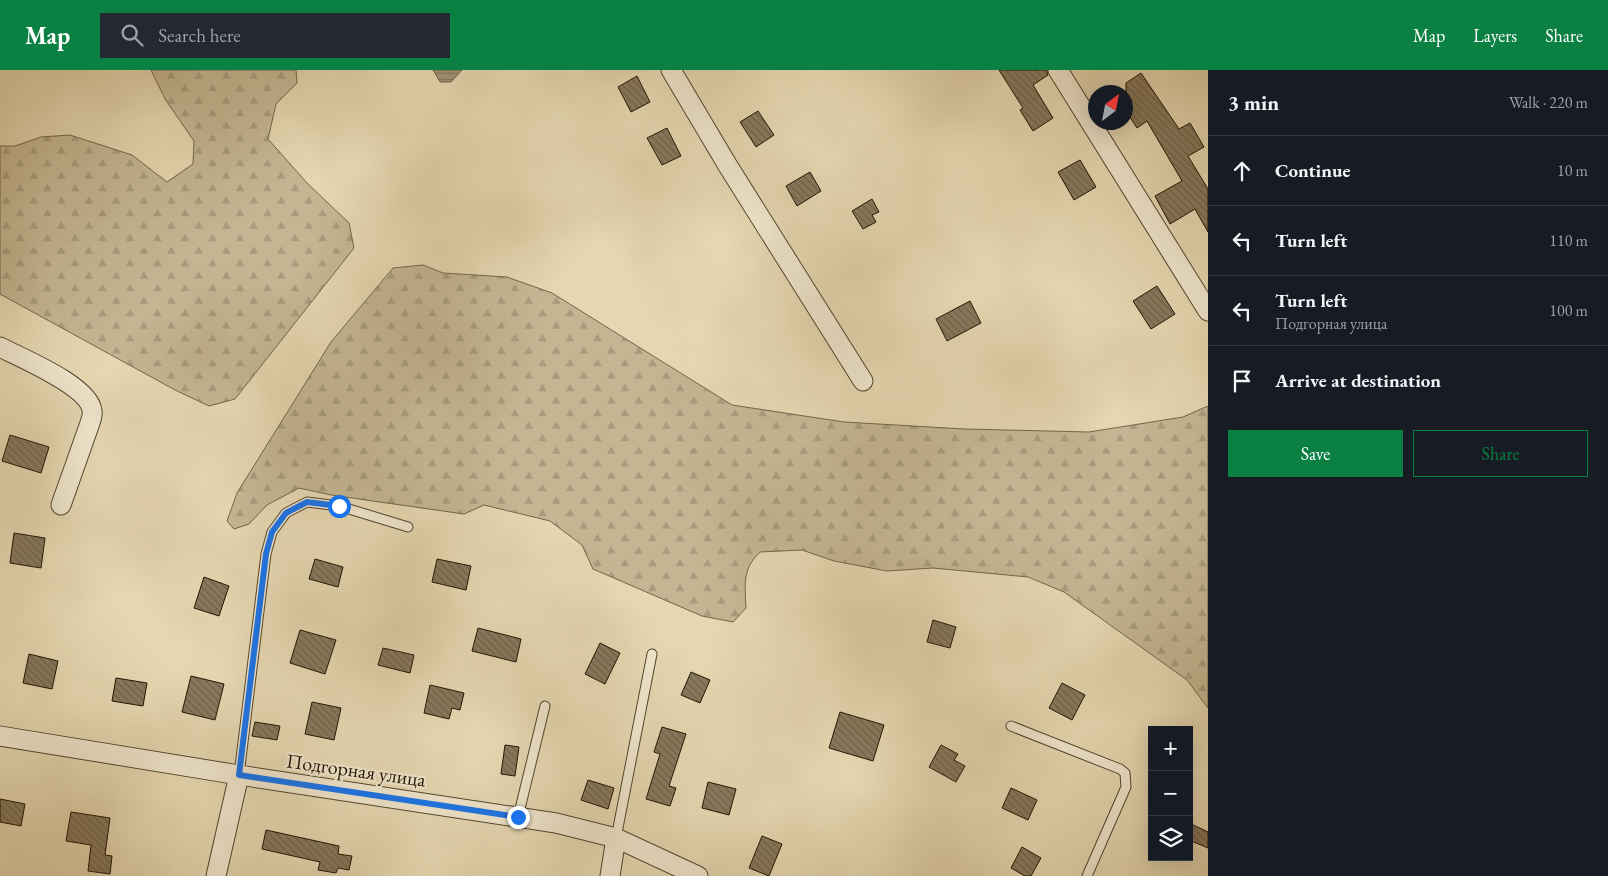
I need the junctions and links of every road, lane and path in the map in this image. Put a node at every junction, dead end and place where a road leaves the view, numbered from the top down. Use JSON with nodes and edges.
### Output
{"nodes":[{"id":1,"x":671,"y":70,"type":"edge"},
{"id":2,"x":1058,"y":70,"type":"edge"},
{"id":3,"x":1208,"y":311,"type":"edge"},
{"id":4,"x":0,"y":347,"type":"edge"},
{"id":5,"x":863,"y":381,"type":"dead end"},
{"id":6,"x":61,"y":504,"type":"dead end"},
{"id":7,"x":408,"y":527,"type":"dead end"},
{"id":8,"x":652,"y":654,"type":"dead end"},
{"id":9,"x":545,"y":706,"type":"dead end"},
{"id":10,"x":1011,"y":726,"type":"dead end"},
{"id":11,"x":0,"y":736,"type":"edge"},
{"id":12,"x":239,"y":775,"type":"junction"},
{"id":13,"x":518,"y":817,"type":"junction"},
{"id":14,"x":616,"y":838,"type":"junction"},
{"id":15,"x":216,"y":876,"type":"edge"},
{"id":16,"x":610,"y":876,"type":"edge"},
{"id":17,"x":698,"y":876,"type":"edge"},
{"id":18,"x":1087,"y":876,"type":"edge"}],
"edges":[{"from":1,"to":5,"type":"street"},
{"from":2,"to":3,"type":"street"},
{"from":4,"to":6,"type":"street"},
{"from":7,"to":12,"type":"lane"},
{"from":8,"to":14,"type":"lane"},
{"from":9,"to":13,"type":"lane"},
{"from":10,"to":18,"type":"lane"},
{"from":11,"to":12,"type":"street","name":"Подгорная улица"},
{"from":12,"to":13,"type":"street","name":"Подгорная улица"},
{"from":12,"to":15,"type":"street"},
{"from":13,"to":14,"type":"street","name":"Подгорная улица"},
{"from":14,"to":16,"type":"street"},
{"from":14,"to":17,"type":"street","name":"Подгорная улица"}]}
